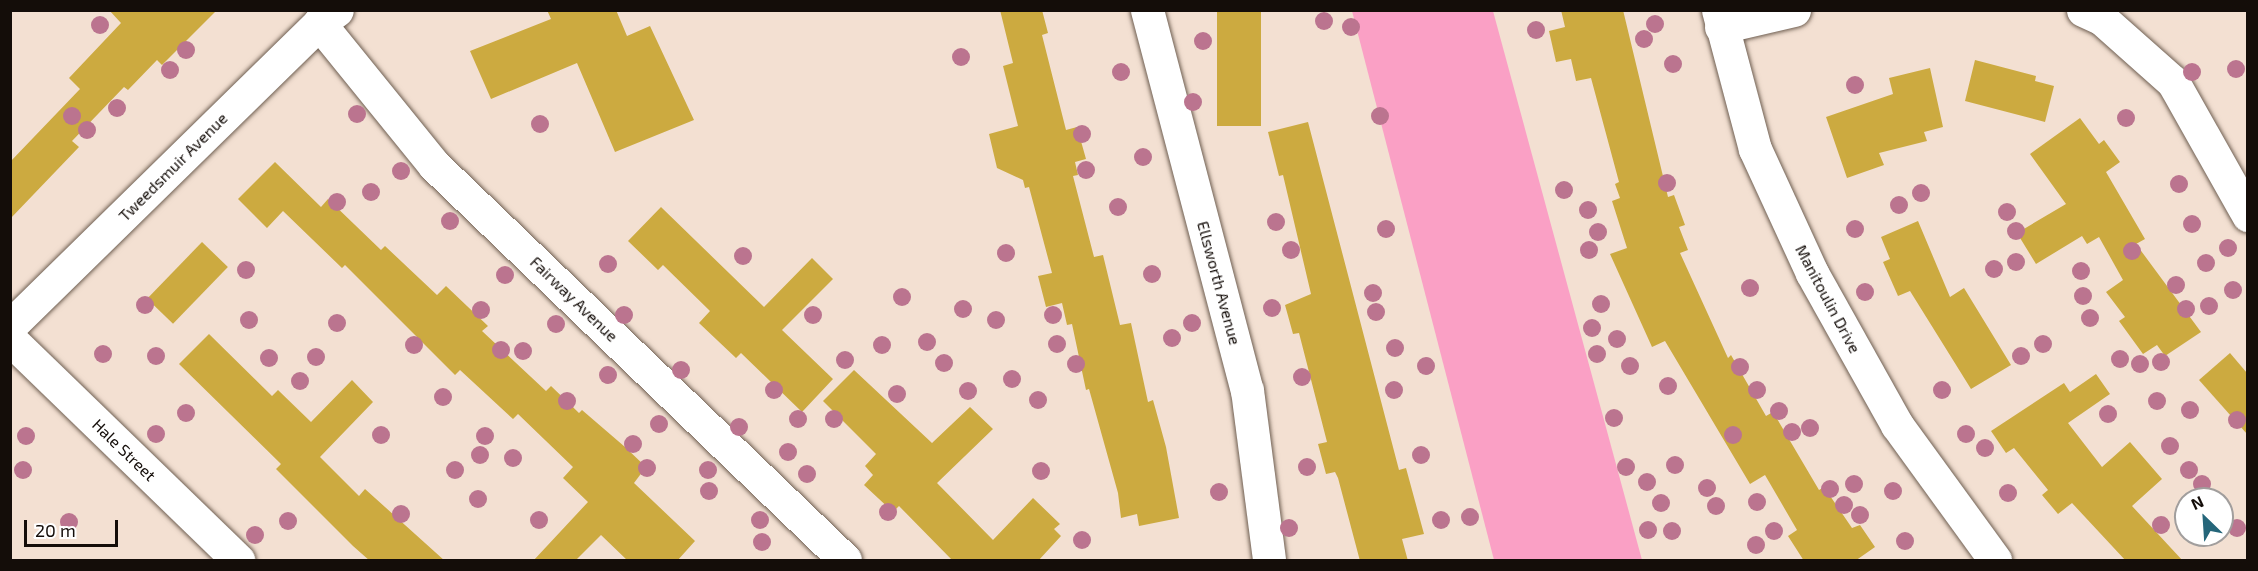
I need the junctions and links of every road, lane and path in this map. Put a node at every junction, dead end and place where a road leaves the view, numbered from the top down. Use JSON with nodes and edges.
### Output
{"nodes":[{"id":1,"x":1147,"y":10,"type":"edge"},
{"id":2,"x":1794,"y":10,"type":"edge"},
{"id":3,"x":2083,"y":10,"type":"edge"},
{"id":4,"x":328,"y":17,"type":"edge"},
{"id":5,"x":1720,"y":19,"type":"edge"},
{"id":6,"x":2247,"y":215,"type":"edge"},
{"id":7,"x":10,"y":326,"type":"edge"},
{"id":8,"x":10,"y":339,"type":"edge"},
{"id":9,"x":238,"y":561,"type":"edge"},
{"id":10,"x":844,"y":561,"type":"edge"},
{"id":11,"x":1269,"y":561,"type":"edge"},
{"id":12,"x":1995,"y":561,"type":"edge"}],
"edges":[{"from":1,"to":11,"type":"street","name":"Ellsworth Avenue"},
{"from":2,"to":5,"type":"street"},
{"from":3,"to":6,"type":"street"},
{"from":4,"to":7,"type":"street","name":"Tweedsmuir Avenue"},
{"from":4,"to":10,"type":"street","name":"Fairway Avenue"},
{"from":5,"to":12,"type":"street","name":"Manitoulin Drive"},
{"from":8,"to":9,"type":"street","name":"Hale Street"}]}
